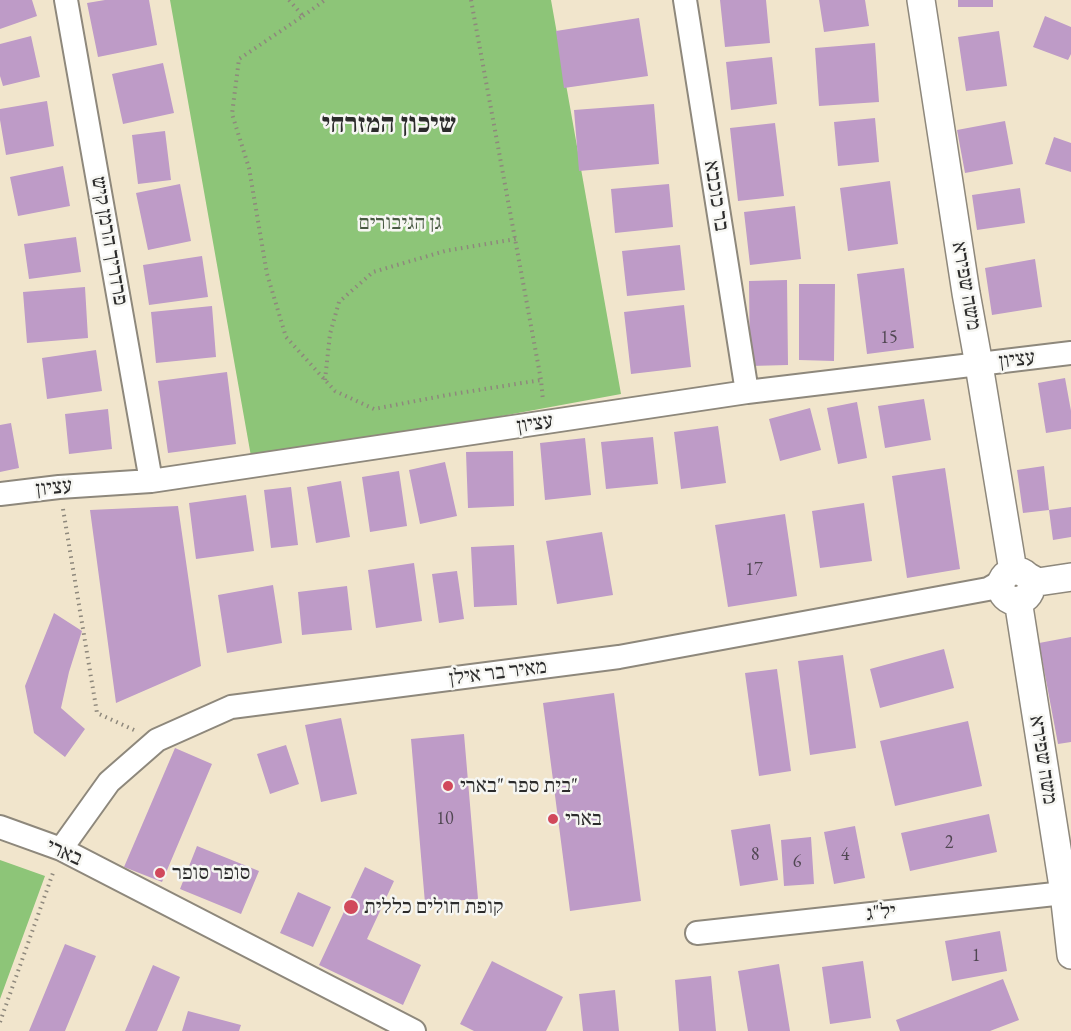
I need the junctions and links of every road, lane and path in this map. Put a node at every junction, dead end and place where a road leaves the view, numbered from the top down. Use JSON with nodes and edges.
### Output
{"nodes":[{"id":1,"x":66,"y":0,"type":"edge"},
{"id":2,"x":289,"y":0,"type":"edge"},
{"id":3,"x":326,"y":0,"type":"edge"},
{"id":4,"x":471,"y":0,"type":"edge"},
{"id":5,"x":685,"y":0,"type":"edge"},
{"id":6,"x":921,"y":0,"type":"edge"},
{"id":7,"x":303,"y":16,"type":"junction"},
{"id":8,"x":516,"y":239,"type":"junction"},
{"id":9,"x":1071,"y":353,"type":"edge"},
{"id":10,"x":979,"y":365,"type":"junction"},
{"id":11,"x":541,"y":380,"type":"junction"},
{"id":12,"x":325,"y":381,"type":"junction"},
{"id":13,"x":747,"y":392,"type":"junction"},
{"id":14,"x":544,"y":422,"type":"junction"},
{"id":15,"x":152,"y":482,"type":"junction"},
{"id":16,"x":59,"y":487,"type":"junction"},
{"id":17,"x":0,"y":494,"type":"edge"},
{"id":18,"x":1071,"y":577,"type":"edge"},
{"id":19,"x":1015,"y":586,"type":"junction"},
{"id":20,"x":157,"y":740,"type":"junction"},
{"id":21,"x":0,"y":827,"type":"edge"},
{"id":22,"x":61,"y":849,"type":"junction"},
{"id":23,"x":1064,"y":893,"type":"junction"},
{"id":24,"x":697,"y":933,"type":"dead end"},
{"id":25,"x":1071,"y":955,"type":"edge"},
{"id":26,"x":0,"y":1022,"type":"edge"},
{"id":27,"x":414,"y":1031,"type":"edge"}],
"edges":[{"from":1,"to":15,"type":"street","name":"פרדריך הרמן קיש"},
{"from":2,"to":7,"type":"path"},
{"from":3,"to":7,"type":"path"},
{"from":4,"to":8,"type":"path"},
{"from":5,"to":13,"type":"street","name":"בר כוכבא"},
{"from":6,"to":10,"type":"street","name":"משה שפירא"},
{"from":7,"to":12,"type":"path"},
{"from":8,"to":11,"type":"path"},
{"from":8,"to":12,"type":"path"},
{"from":9,"to":10,"type":"street","name":"עציון"},
{"from":10,"to":13,"type":"street","name":"עציון"},
{"from":10,"to":19,"type":"street","name":"משה שפירא"},
{"from":11,"to":12,"type":"path"},
{"from":11,"to":14,"type":"path"},
{"from":13,"to":14,"type":"street","name":"עציון"},
{"from":14,"to":15,"type":"street","name":"עציון"},
{"from":15,"to":16,"type":"street","name":"עציון"},
{"from":16,"to":17,"type":"street","name":"עציון"},
{"from":16,"to":20,"type":"path"},
{"from":18,"to":19,"type":"street","name":"מאיר בר אילן"},
{"from":19,"to":20,"type":"street","name":"מאיר בר אילן"},
{"from":19,"to":23,"type":"street","name":"משה שפירא"},
{"from":20,"to":22,"type":"street","name":"מאיר בר אילן"},
{"from":21,"to":22,"type":"street","name":"בארי"},
{"from":22,"to":26,"type":"path"},
{"from":22,"to":27,"type":"street","name":"בארי"},
{"from":23,"to":24,"type":"street","name":"יל\"ג"},
{"from":23,"to":25,"type":"street","name":"משה שפירא"}]}
